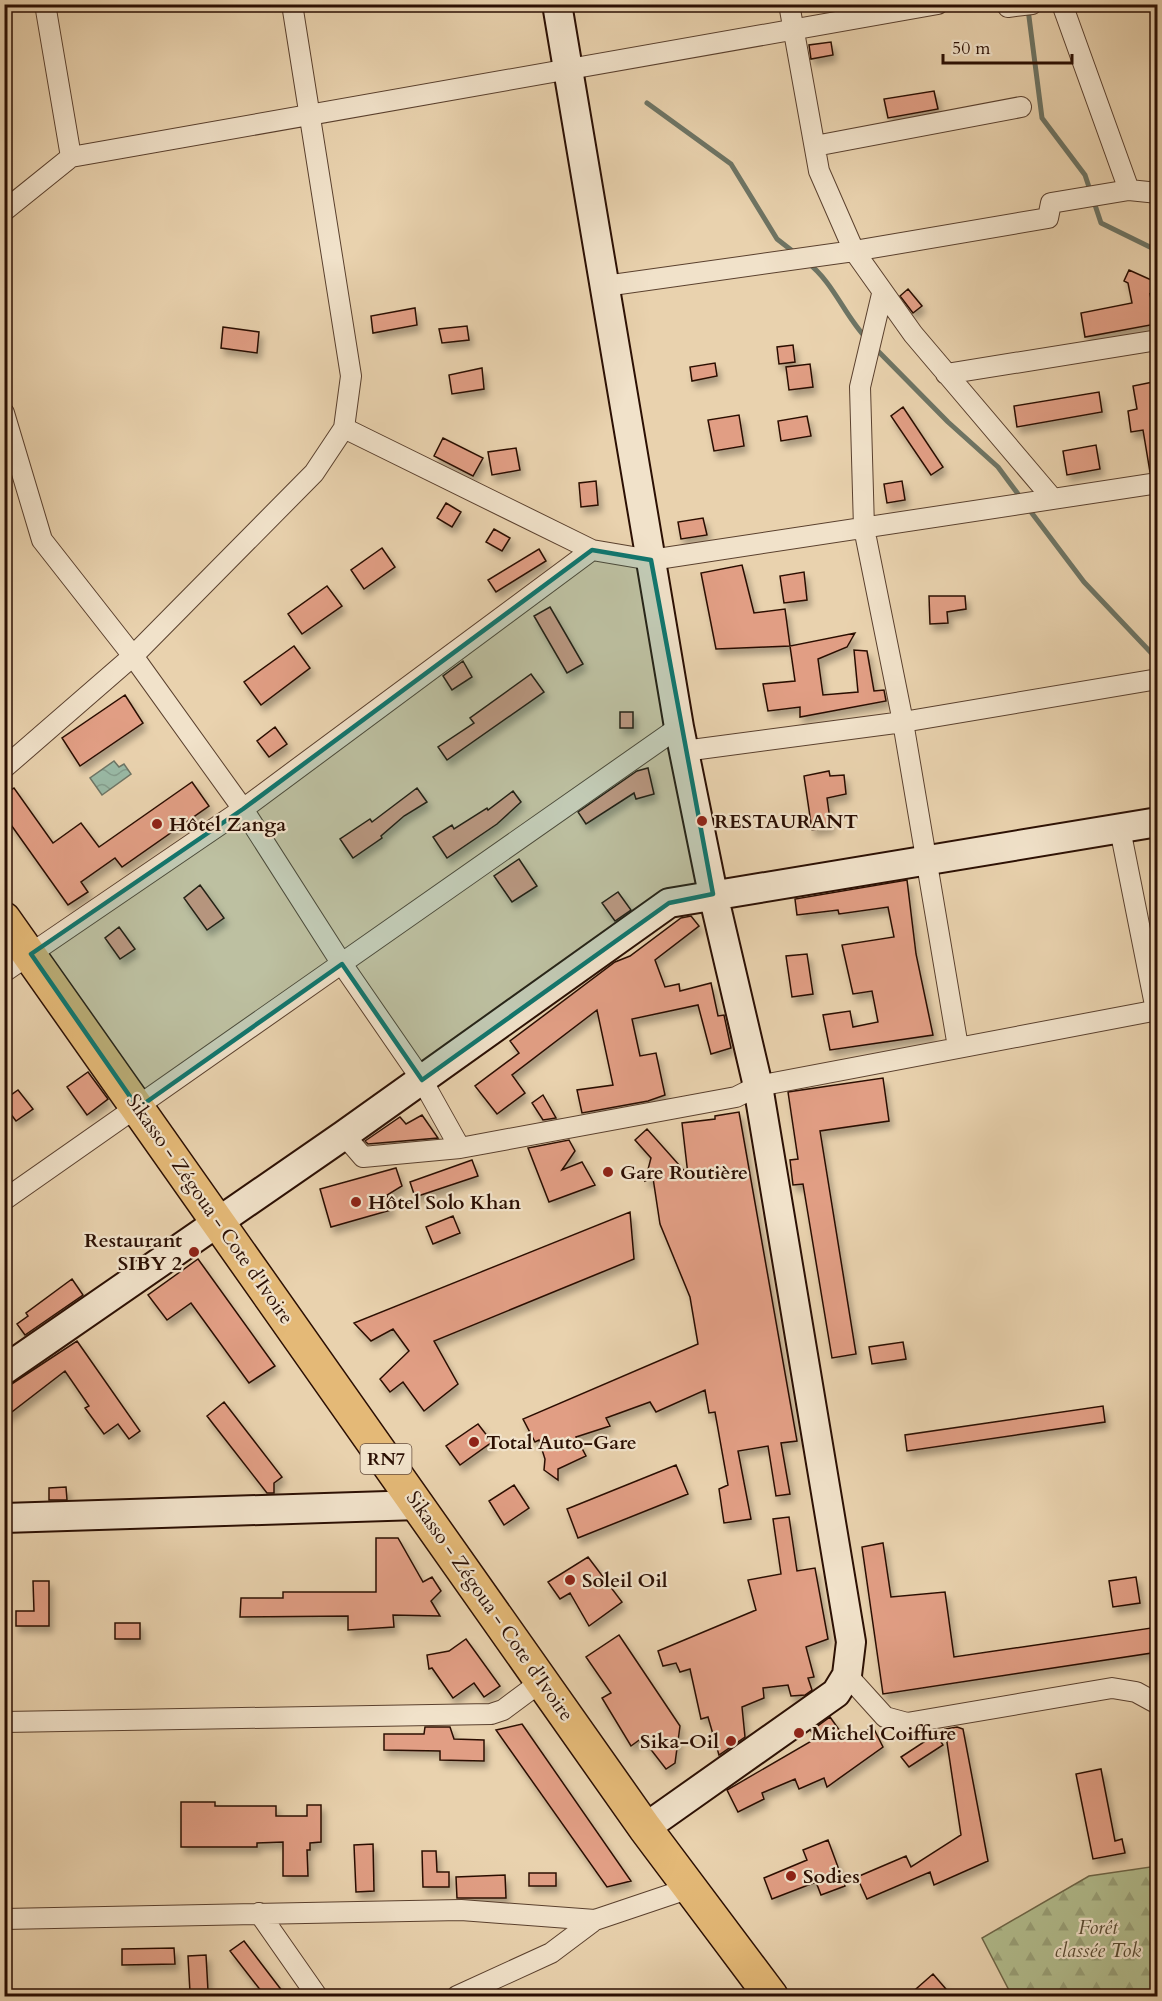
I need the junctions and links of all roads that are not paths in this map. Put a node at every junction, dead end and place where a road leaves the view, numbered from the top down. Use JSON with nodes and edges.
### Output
{"nodes":[{"id":1,"x":45,"y":4,"type":"edge"},
{"id":2,"x":292,"y":4,"type":"edge"},
{"id":3,"x":557,"y":4,"type":"edge"},
{"id":4,"x":789,"y":4,"type":"edge"},
{"id":5,"x":938,"y":4,"type":"edge"},
{"id":6,"x":1032,"y":4,"type":"edge"},
{"id":7,"x":1062,"y":4,"type":"edge"},
{"id":8,"x":1007,"y":6,"type":"edge"},
{"id":9,"x":794,"y":31,"type":"junction"},
{"id":10,"x":569,"y":71,"type":"junction"},
{"id":11,"x":1021,"y":107,"type":"dead end"},
{"id":12,"x":310,"y":114,"type":"junction"},
{"id":13,"x":815,"y":146,"type":"junction"},
{"id":14,"x":71,"y":157,"type":"junction"},
{"id":15,"x":1129,"y":190,"type":"junction"},
{"id":16,"x":1158,"y":193,"type":"edge"},
{"id":17,"x":4,"y":211,"type":"edge"},
{"id":18,"x":854,"y":251,"type":"junction"},
{"id":19,"x":605,"y":286,"type":"junction"},
{"id":20,"x":882,"y":294,"type":"junction"},
{"id":21,"x":1158,"y":340,"type":"edge"},
{"id":22,"x":946,"y":374,"type":"junction"},
{"id":23,"x":4,"y":413,"type":"edge"},
{"id":24,"x":344,"y":428,"type":"junction"},
{"id":25,"x":1158,"y":483,"type":"edge"},
{"id":26,"x":1053,"y":499,"type":"junction"},
{"id":27,"x":864,"y":528,"type":"junction"},
{"id":28,"x":592,"y":550,"type":"junction"},
{"id":29,"x":651,"y":560,"type":"junction"},
{"id":30,"x":133,"y":656,"type":"junction"},
{"id":31,"x":1158,"y":679,"type":"edge"},
{"id":32,"x":903,"y":722,"type":"junction"},
{"id":33,"x":681,"y":739,"type":"junction"},
{"id":34,"x":4,"y":768,"type":"edge"},
{"id":35,"x":243,"y":809,"type":"junction"},
{"id":36,"x":1158,"y":822,"type":"edge"},
{"id":37,"x":1120,"y":829,"type":"junction"},
{"id":38,"x":927,"y":862,"type":"junction"},
{"id":39,"x":713,"y":894,"type":"junction"},
{"id":40,"x":4,"y":919,"type":"edge"},
{"id":41,"x":31,"y":954,"type":"junction"},
{"id":42,"x":342,"y":964,"type":"junction"},
{"id":43,"x":4,"y":972,"type":"edge"},
{"id":44,"x":1157,"y":1010,"type":"edge"},
{"id":45,"x":958,"y":1047,"type":"junction"},
{"id":46,"x":422,"y":1080,"type":"junction"},
{"id":47,"x":758,"y":1086,"type":"junction"},
{"id":48,"x":138,"y":1108,"type":"junction"},
{"id":49,"x":344,"y":1135,"type":"junction"},
{"id":50,"x":460,"y":1148,"type":"junction"},
{"id":51,"x":4,"y":1200,"type":"edge"},
{"id":52,"x":219,"y":1222,"type":"junction"},
{"id":53,"x":4,"y":1370,"type":"edge"},
{"id":54,"x":419,"y":1505,"type":"junction"},
{"id":55,"x":4,"y":1518,"type":"edge"},
{"id":56,"x":847,"y":1675,"type":"junction"},
{"id":57,"x":542,"y":1681,"type":"junction"},
{"id":58,"x":1158,"y":1704,"type":"edge"},
{"id":59,"x":4,"y":1722,"type":"edge"},
{"id":60,"x":645,"y":1828,"type":"junction"},
{"id":61,"x":690,"y":1888,"type":"junction"},
{"id":62,"x":260,"y":1913,"type":"junction"},
{"id":63,"x":4,"y":1919,"type":"edge"},
{"id":64,"x":595,"y":1920,"type":"junction"},
{"id":65,"x":317,"y":1996,"type":"edge"},
{"id":66,"x":457,"y":1996,"type":"edge"},
{"id":67,"x":771,"y":1996,"type":"edge"}],
"edges":[{"from":1,"to":14,"type":"street"},
{"from":2,"to":12,"type":"street"},
{"from":3,"to":10,"type":"street"},
{"from":4,"to":9,"type":"street"},
{"from":5,"to":9,"type":"street"},
{"from":6,"to":8,"type":"street"},
{"from":7,"to":15,"type":"street"},
{"from":9,"to":10,"type":"street"},
{"from":9,"to":13,"type":"street"},
{"from":10,"to":12,"type":"street"},
{"from":10,"to":19,"type":"street"},
{"from":11,"to":13,"type":"street"},
{"from":12,"to":14,"type":"street"},
{"from":12,"to":24,"type":"street"},
{"from":13,"to":18,"type":"street"},
{"from":14,"to":17,"type":"street"},
{"from":15,"to":16,"type":"street"},
{"from":15,"to":18,"type":"street"},
{"from":18,"to":19,"type":"street"},
{"from":18,"to":20,"type":"street"},
{"from":19,"to":29,"type":"street"},
{"from":20,"to":22,"type":"street"},
{"from":20,"to":27,"type":"street"},
{"from":21,"to":22,"type":"street"},
{"from":22,"to":26,"type":"street"},
{"from":23,"to":30,"type":"street"},
{"from":24,"to":28,"type":"street"},
{"from":24,"to":30,"type":"street"},
{"from":25,"to":26,"type":"street"},
{"from":26,"to":27,"type":"street"},
{"from":27,"to":29,"type":"street"},
{"from":27,"to":32,"type":"street"},
{"from":28,"to":29,"type":"street"},
{"from":28,"to":35,"type":"street"},
{"from":29,"to":33,"type":"street"},
{"from":30,"to":34,"type":"street"},
{"from":30,"to":35,"type":"street"},
{"from":31,"to":32,"type":"street"},
{"from":32,"to":33,"type":"street"},
{"from":32,"to":38,"type":"street"},
{"from":33,"to":39,"type":"street"},
{"from":33,"to":42,"type":"street"},
{"from":35,"to":41,"type":"street"},
{"from":35,"to":42,"type":"street"},
{"from":36,"to":37,"type":"street"},
{"from":37,"to":38,"type":"street"},
{"from":37,"to":44,"type":"street"},
{"from":38,"to":39,"type":"street"},
{"from":38,"to":45,"type":"street"},
{"from":39,"to":46,"type":"street"},
{"from":39,"to":47,"type":"street"},
{"from":40,"to":41,"type":"highway","name":"Sikasso - Zégoua - Cote d'Ivoire","number":"RN7"},
{"from":41,"to":43,"type":"street"},
{"from":41,"to":48,"type":"highway","name":"Sikasso - Zégoua - Cote d'Ivoire","number":"RN7"},
{"from":42,"to":46,"type":"street"},
{"from":42,"to":48,"type":"street"},
{"from":44,"to":45,"type":"street"},
{"from":45,"to":47,"type":"street"},
{"from":46,"to":49,"type":"street"},
{"from":46,"to":50,"type":"street"},
{"from":47,"to":50,"type":"street"},
{"from":47,"to":56,"type":"street"},
{"from":48,"to":51,"type":"street"},
{"from":48,"to":52,"type":"highway","name":"Sikasso - Zégoua - Cote d'Ivoire","number":"RN7"},
{"from":49,"to":50,"type":"street"},
{"from":49,"to":52,"type":"street"},
{"from":52,"to":53,"type":"street"},
{"from":52,"to":54,"type":"highway","name":"Sikasso - Zégoua - Cote d'Ivoire","number":"RN7"},
{"from":54,"to":55,"type":"street"},
{"from":54,"to":57,"type":"highway","name":"Sikasso - Zégoua - Cote d'Ivoire","number":"RN7"},
{"from":56,"to":58,"type":"street"},
{"from":56,"to":60,"type":"street"},
{"from":57,"to":59,"type":"street"},
{"from":57,"to":60,"type":"highway","name":"Sikasso - Zégoua - Cote d'Ivoire","number":"RN7"},
{"from":60,"to":61,"type":"highway","name":"Sikasso - Zégoua - Cote d'Ivoire","number":"RN7"},
{"from":61,"to":64,"type":"street"},
{"from":61,"to":67,"type":"highway","name":"Sikasso - Zégoua - Cote d'Ivoire","number":"RN7"},
{"from":62,"to":63,"type":"street"},
{"from":62,"to":64,"type":"street"},
{"from":62,"to":65,"type":"street"},
{"from":64,"to":66,"type":"street"}]}
